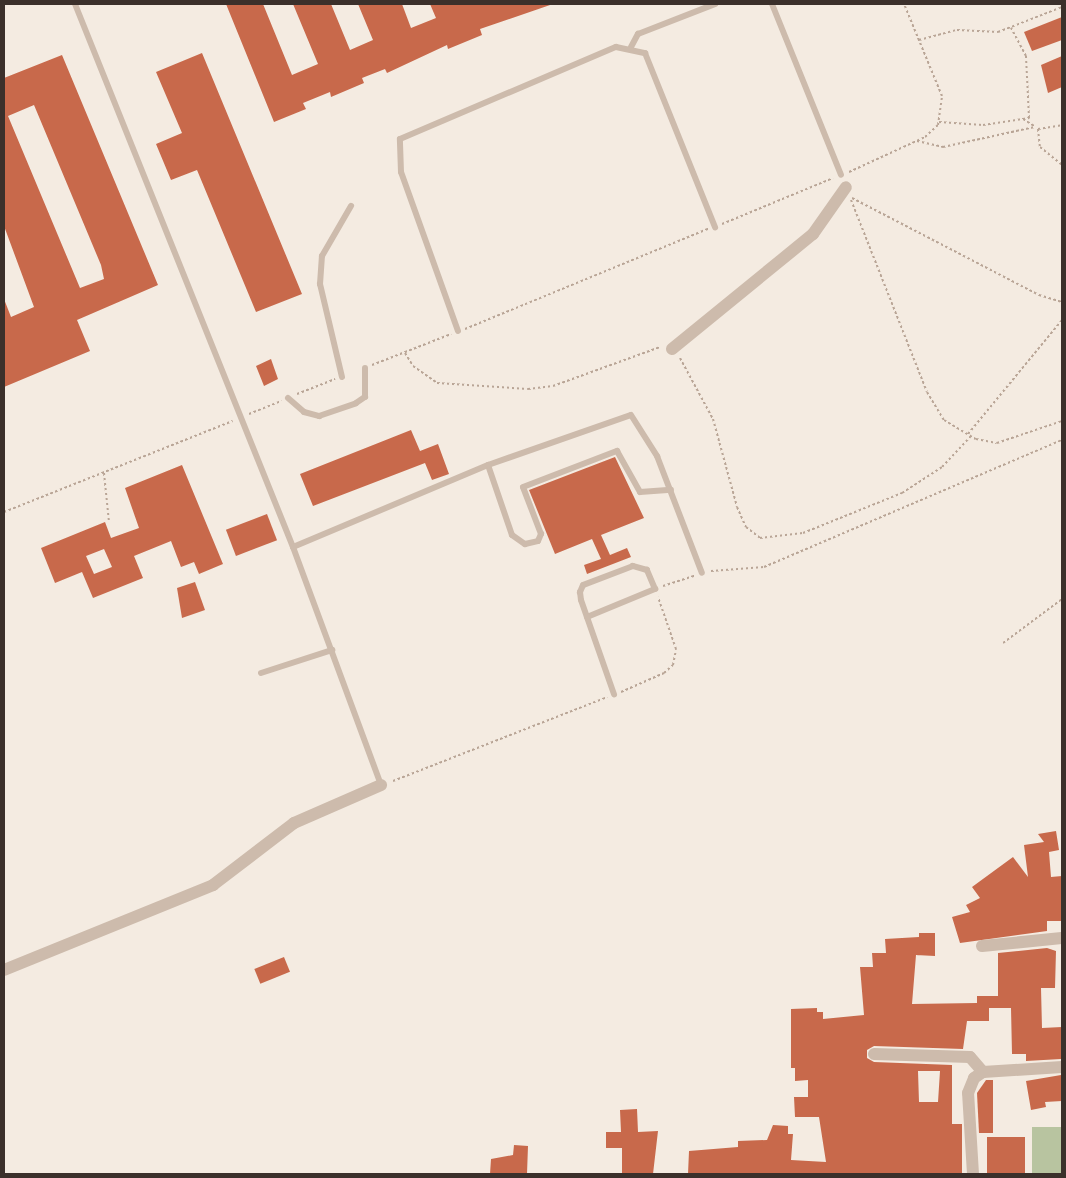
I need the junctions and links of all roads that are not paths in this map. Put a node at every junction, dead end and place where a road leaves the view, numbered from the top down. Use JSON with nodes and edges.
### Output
{"nodes":[{"id":1,"x":75,"y":4,"type":"edge"},
{"id":2,"x":715,"y":4,"type":"edge"},
{"id":3,"x":772,"y":4,"type":"edge"},
{"id":4,"x":631,"y":47,"type":"junction"},
{"id":5,"x":841,"y":175,"type":"road end"},
{"id":6,"x":848,"y":192,"type":"road end"},
{"id":7,"x":351,"y":206,"type":"dead end"},
{"id":8,"x":715,"y":227,"type":"road end"},
{"id":9,"x":458,"y":331,"type":"road end"},
{"id":10,"x":672,"y":349,"type":"road end"},
{"id":11,"x":365,"y":368,"type":"road end"},
{"id":12,"x":342,"y":377,"type":"road end"},
{"id":13,"x":288,"y":398,"type":"road end"},
{"id":14,"x":488,"y":465,"type":"junction"},
{"id":15,"x":671,"y":490,"type":"junction"},
{"id":16,"x":293,"y":547,"type":"junction"},
{"id":17,"x":702,"y":573,"type":"road end"},
{"id":18,"x":587,"y":617,"type":"junction"},
{"id":19,"x":332,"y":650,"type":"junction"},
{"id":20,"x":260,"y":673,"type":"dead end"},
{"id":21,"x":614,"y":694,"type":"road end"},
{"id":22,"x":381,"y":785,"type":"joint"},
{"id":23,"x":1062,"y":938,"type":"edge"},
{"id":24,"x":982,"y":946,"type":"dead end"},
{"id":25,"x":4,"y":970,"type":"edge"},
{"id":26,"x":874,"y":1054,"type":"dead end"},
{"id":27,"x":1062,"y":1068,"type":"edge"},
{"id":28,"x":983,"y":1072,"type":"junction"},
{"id":29,"x":973,"y":1174,"type":"edge"}],
"edges":[{"from":1,"to":16,"type":"lane"},
{"from":2,"to":4,"type":"lane"},
{"from":3,"to":5,"type":"lane"},
{"from":4,"to":8,"type":"lane"},
{"from":4,"to":9,"type":"lane"},
{"from":6,"to":10,"type":"street"},
{"from":7,"to":12,"type":"lane"},
{"from":11,"to":13,"type":"lane"},
{"from":14,"to":15,"type":"lane"},
{"from":14,"to":15,"type":"lane"},
{"from":14,"to":16,"type":"lane"},
{"from":15,"to":17,"type":"lane"},
{"from":16,"to":19,"type":"lane"},
{"from":18,"to":18,"type":"lane"},
{"from":18,"to":21,"type":"lane"},
{"from":19,"to":20,"type":"lane"},
{"from":19,"to":22,"type":"lane"},
{"from":22,"to":25,"type":"street"},
{"from":23,"to":24,"type":"street"},
{"from":26,"to":28,"type":"street"},
{"from":27,"to":28,"type":"street"},
{"from":28,"to":29,"type":"street"}]}
